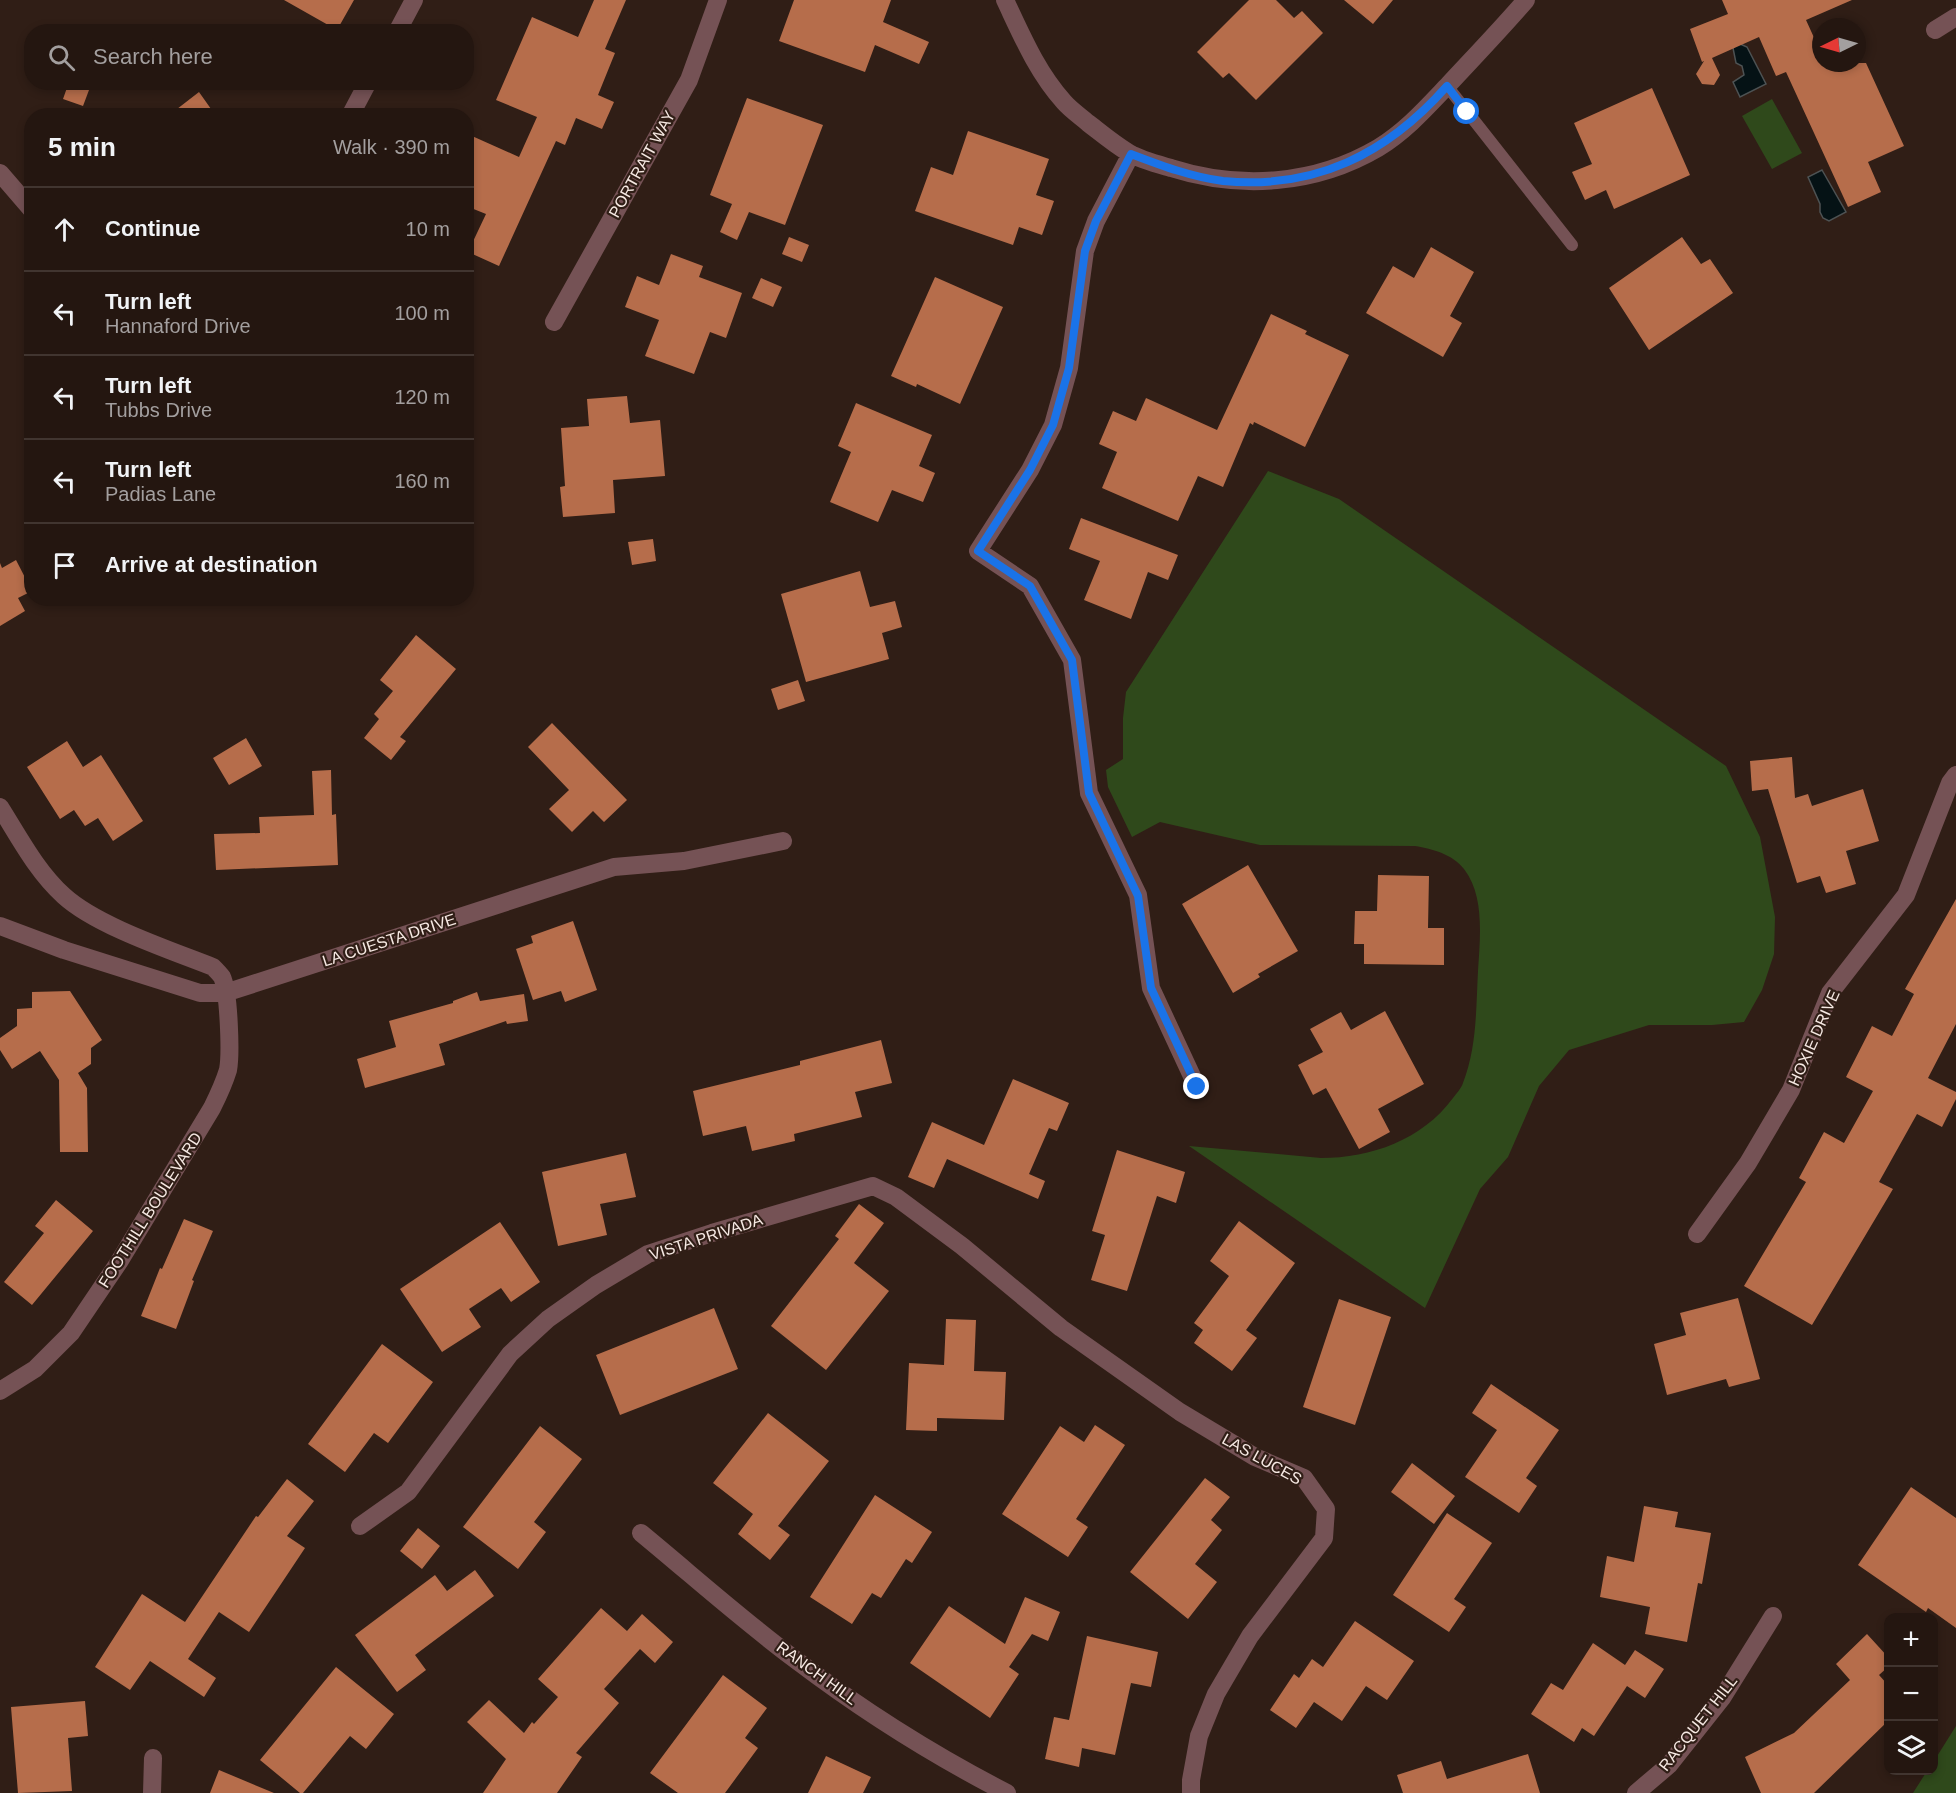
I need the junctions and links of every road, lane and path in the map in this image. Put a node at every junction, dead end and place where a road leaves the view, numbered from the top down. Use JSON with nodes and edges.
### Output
{"nodes":[{"id":1,"x":414,"y":0,"type":"edge"},
{"id":2,"x":718,"y":0,"type":"edge"},
{"id":3,"x":1005,"y":0,"type":"edge"},
{"id":4,"x":1526,"y":0,"type":"edge"},
{"id":5,"x":1956,"y":17,"type":"edge"},
{"id":6,"x":401,"y":24,"type":"edge"},
{"id":7,"x":1935,"y":30,"type":"dead end"},
{"id":8,"x":1447,"y":86,"type":"junction"},
{"id":9,"x":364,"y":90,"type":"edge"},
{"id":10,"x":354,"y":108,"type":"edge"},
{"id":11,"x":1131,"y":154,"type":"junction"},
{"id":12,"x":0,"y":173,"type":"edge"},
{"id":13,"x":24,"y":201,"type":"edge"},
{"id":14,"x":1572,"y":245,"type":"dead end"},
{"id":15,"x":554,"y":322,"type":"dead end"},
{"id":16,"x":1956,"y":775,"type":"edge"},
{"id":17,"x":0,"y":807,"type":"edge"},
{"id":18,"x":783,"y":841,"type":"dead end"},
{"id":19,"x":0,"y":926,"type":"edge"},
{"id":20,"x":225,"y":993,"type":"junction"},
{"id":21,"x":1197,"y":1087,"type":"dead end"},
{"id":22,"x":1697,"y":1234,"type":"dead end"},
{"id":23,"x":962,"y":1246,"type":"joint"},
{"id":24,"x":0,"y":1391,"type":"edge"},
{"id":25,"x":360,"y":1526,"type":"dead end"},
{"id":26,"x":641,"y":1533,"type":"dead end"},
{"id":27,"x":1773,"y":1616,"type":"dead end"},
{"id":28,"x":153,"y":1758,"type":"dead end"},
{"id":29,"x":152,"y":1793,"type":"edge"},
{"id":30,"x":1007,"y":1793,"type":"edge"},
{"id":31,"x":1191,"y":1793,"type":"edge"},
{"id":32,"x":1635,"y":1793,"type":"edge"}],
"edges":[{"from":1,"to":6,"type":"street"},
{"from":2,"to":15,"type":"street","name":"PORTRAIT WAY"},
{"from":3,"to":11,"type":"street"},
{"from":4,"to":8,"type":"street"},
{"from":5,"to":7,"type":"street"},
{"from":8,"to":11,"type":"street"},
{"from":8,"to":14,"type":"lane"},
{"from":9,"to":10,"type":"street"},
{"from":11,"to":21,"type":"street"},
{"from":12,"to":13,"type":"street"},
{"from":16,"to":22,"type":"street","name":"HOXIE DRIVE"},
{"from":17,"to":20,"type":"street","name":"FOOTHILL BOULEVARD"},
{"from":18,"to":20,"type":"street","name":"LA CUESTA DRIVE"},
{"from":19,"to":20,"type":"street","name":"LA CUESTA DRIVE"},
{"from":20,"to":24,"type":"street","name":"FOOTHILL BOULEVARD"},
{"from":23,"to":25,"type":"street","name":"VISTA PRIVADA"},
{"from":23,"to":31,"type":"street","name":"LAS LUCES"},
{"from":26,"to":30,"type":"street","name":"RANCH HILL"},
{"from":27,"to":32,"type":"street","name":"RACQUET HILL"},
{"from":28,"to":29,"type":"street"}]}
